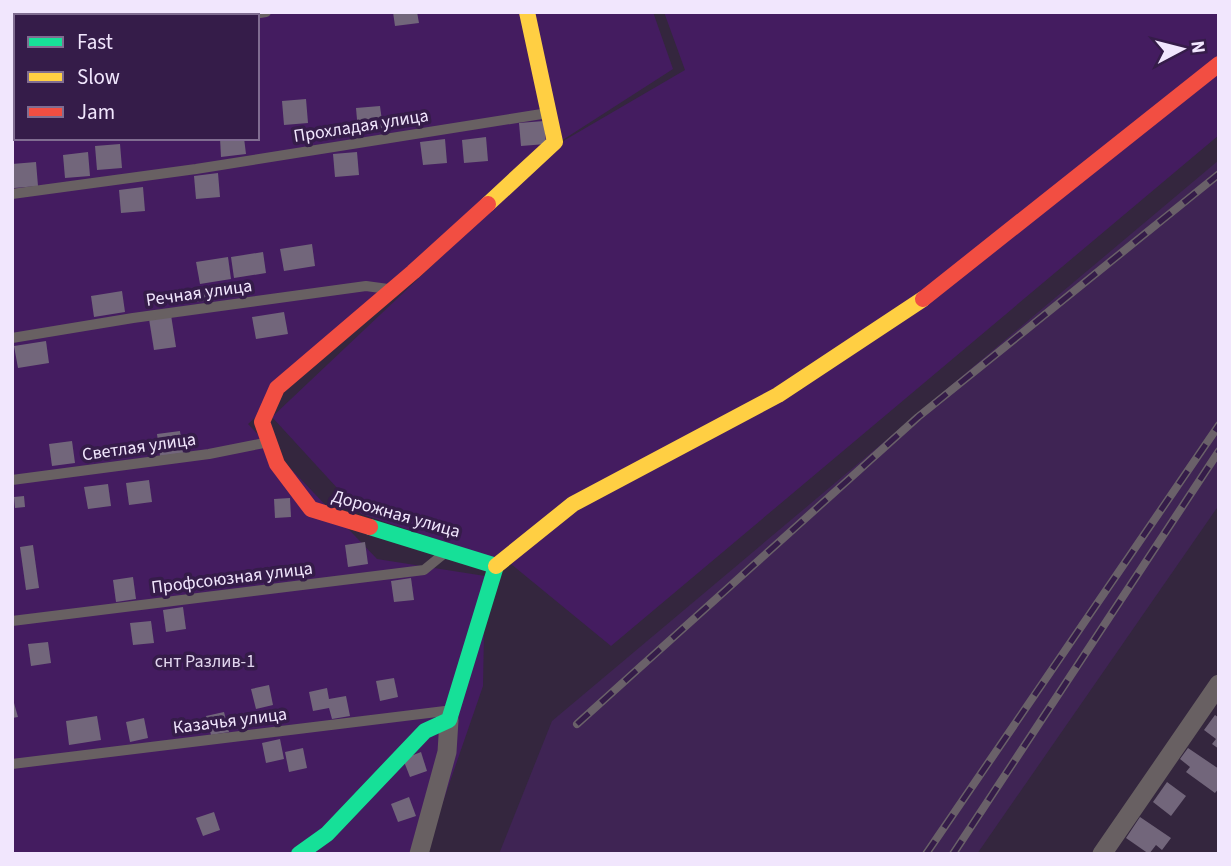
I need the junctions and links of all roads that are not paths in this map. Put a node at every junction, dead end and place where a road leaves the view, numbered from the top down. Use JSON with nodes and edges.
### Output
{"nodes":[{"id":1,"x":527,"y":12,"type":"edge"},
{"id":2,"x":1219,"y":64,"type":"edge"},
{"id":3,"x":549,"y":113,"type":"junction"},
{"id":4,"x":12,"y":194,"type":"edge"},
{"id":5,"x":391,"y":290,"type":"junction"},
{"id":6,"x":12,"y":338,"type":"edge"},
{"id":7,"x":269,"y":442,"type":"junction"},
{"id":8,"x":12,"y":480,"type":"edge"},
{"id":9,"x":449,"y":550,"type":"junction"},
{"id":10,"x":496,"y":566,"type":"junction"},
{"id":11,"x":12,"y":621,"type":"edge"},
{"id":12,"x":1219,"y":684,"type":"edge"},
{"id":13,"x":451,"y":715,"type":"junction"},
{"id":14,"x":12,"y":764,"type":"edge"},
{"id":15,"x":299,"y":854,"type":"edge"},
{"id":16,"x":419,"y":854,"type":"edge"},
{"id":17,"x":1102,"y":854,"type":"edge"}],
"edges":[{"from":1,"to":3,"type":"street","name":"Дорожная улица"},
{"from":2,"to":10,"type":"street"},
{"from":3,"to":4,"type":"lane","name":"Прохладая улица"},
{"from":3,"to":5,"type":"street","name":"Дорожная улица"},
{"from":5,"to":6,"type":"lane","name":"Речная улица"},
{"from":5,"to":7,"type":"street","name":"Дорожная улица"},
{"from":7,"to":8,"type":"lane","name":"Светлая улица"},
{"from":7,"to":9,"type":"street","name":"Дорожная улица"},
{"from":9,"to":10,"type":"street","name":"Дорожная улица"},
{"from":9,"to":11,"type":"lane","name":"Профсоюзная улица"},
{"from":10,"to":13,"type":"street"},
{"from":12,"to":17,"type":"street"},
{"from":13,"to":14,"type":"lane","name":"Казачья улица"},
{"from":13,"to":15,"type":"street"},
{"from":13,"to":16,"type":"street"}]}
